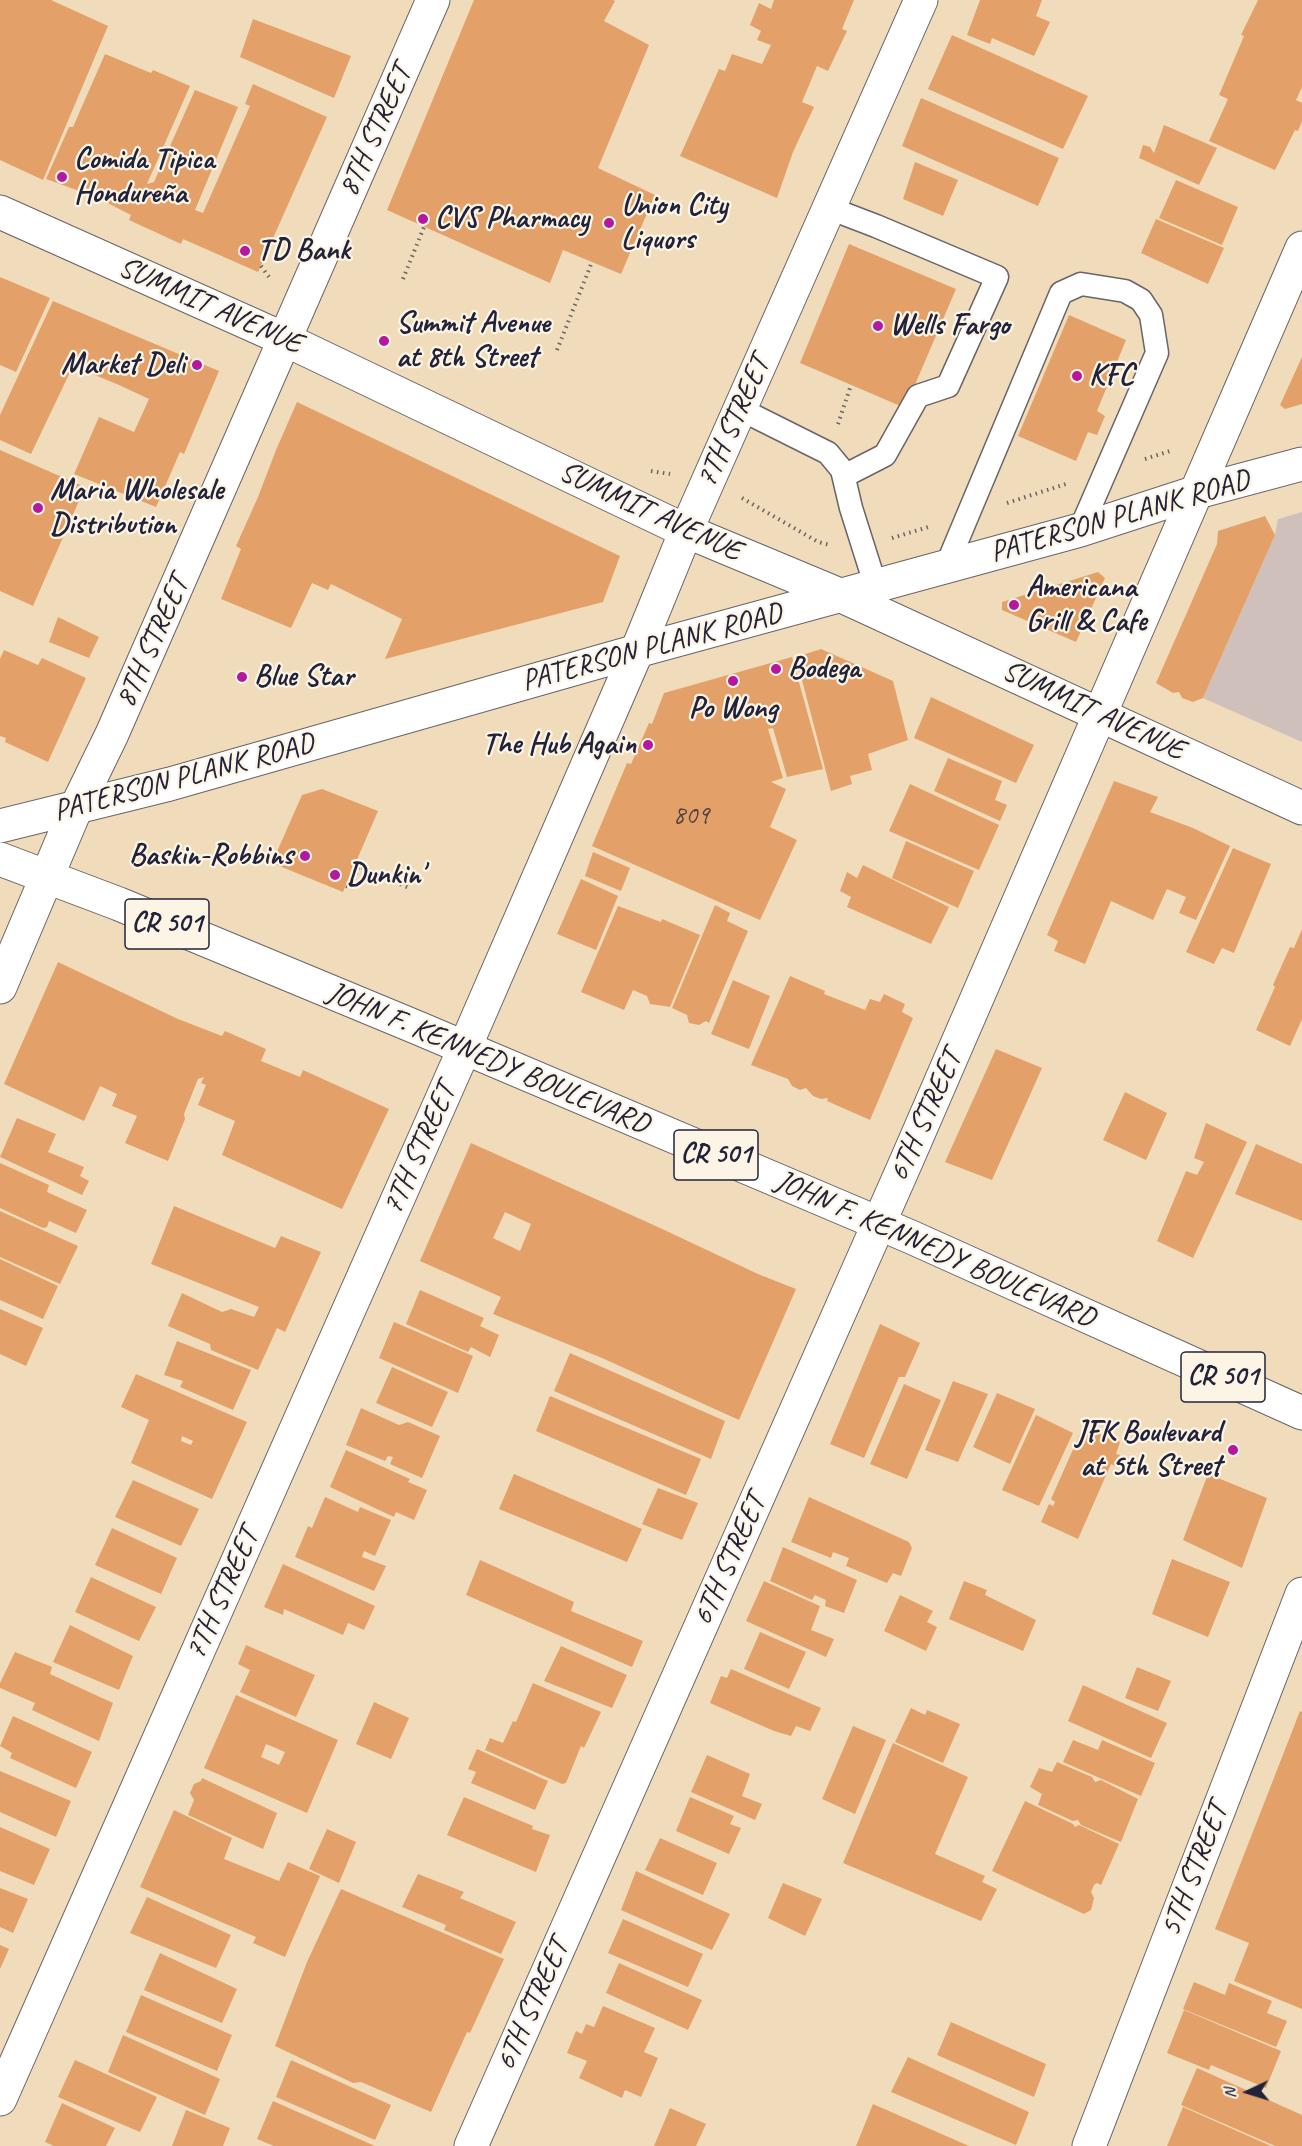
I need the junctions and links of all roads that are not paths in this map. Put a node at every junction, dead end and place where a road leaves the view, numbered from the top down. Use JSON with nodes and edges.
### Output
{"nodes":[{"id":1,"x":433,"y":0,"type":"edge"},
{"id":2,"x":921,"y":0,"type":"edge"},
{"id":3,"x":829,"y":208,"type":"junction"},
{"id":4,"x":0,"y":212,"type":"edge"},
{"id":5,"x":1302,"y":248,"type":"edge"},
{"id":6,"x":284,"y":339,"type":"junction"},
{"id":7,"x":740,"y":409,"type":"junction"},
{"id":8,"x":1302,"y":464,"type":"edge"},
{"id":9,"x":844,"y":476,"type":"junction"},
{"id":10,"x":1197,"y":492,"type":"junction"},
{"id":11,"x":1080,"y":530,"type":"junction"},
{"id":12,"x":686,"y":531,"type":"junction"},
{"id":13,"x":946,"y":567,"type":"junction"},
{"id":14,"x":876,"y":587,"type":"junction"},
{"id":15,"x":842,"y":596,"type":"junction"},
{"id":16,"x":637,"y":651,"type":"junction"},
{"id":17,"x":1101,"y":715,"type":"junction"},
{"id":18,"x":76,"y":808,"type":"junction"},
{"id":19,"x":1302,"y":808,"type":"edge"},
{"id":20,"x":0,"y":826,"type":"edge"},
{"id":21,"x":0,"y":859,"type":"edge"},
{"id":22,"x":47,"y":876,"type":"junction"},
{"id":23,"x":0,"y":987,"type":"edge"},
{"id":24,"x":465,"y":1047,"type":"junction"},
{"id":25,"x":879,"y":1224,"type":"junction"},
{"id":26,"x":1302,"y":1413,"type":"edge"},
{"id":27,"x":1302,"y":1594,"type":"edge"},
{"id":28,"x":0,"y":2099,"type":"edge"},
{"id":29,"x":471,"y":2146,"type":"edge"},
{"id":30,"x":1089,"y":2146,"type":"edge"}],
"edges":[{"from":1,"to":6,"type":"street","name":"8TH STREET"},
{"from":2,"to":3,"type":"street","name":"7TH STREET"},
{"from":3,"to":7,"type":"street","name":"7TH STREET"},
{"from":3,"to":9,"type":"lane"},
{"from":4,"to":6,"type":"street","name":"SUMMIT AVENUE"},
{"from":5,"to":10,"type":"street","name":"6TH STREET"},
{"from":6,"to":12,"type":"street","name":"SUMMIT AVENUE"},
{"from":6,"to":18,"type":"street","name":"8TH STREET"},
{"from":7,"to":9,"type":"lane"},
{"from":7,"to":12,"type":"street","name":"7TH STREET"},
{"from":8,"to":10,"type":"street","name":"PATERSON PLANK ROAD"},
{"from":9,"to":14,"type":"lane"},
{"from":10,"to":11,"type":"street","name":"PATERSON PLANK ROAD"},
{"from":10,"to":17,"type":"street","name":"6TH STREET"},
{"from":11,"to":13,"type":"street","name":"PATERSON PLANK ROAD"},
{"from":11,"to":13,"type":"lane"},
{"from":12,"to":15,"type":"street","name":"SUMMIT AVENUE"},
{"from":12,"to":16,"type":"street","name":"7TH STREET"},
{"from":13,"to":14,"type":"street","name":"PATERSON PLANK ROAD"},
{"from":14,"to":15,"type":"street","name":"PATERSON PLANK ROAD"},
{"from":15,"to":16,"type":"street","name":"PATERSON PLANK ROAD"},
{"from":15,"to":17,"type":"street","name":"SUMMIT AVENUE"},
{"from":16,"to":18,"type":"street","name":"PATERSON PLANK ROAD"},
{"from":16,"to":24,"type":"street","name":"7TH STREET"},
{"from":17,"to":19,"type":"street","name":"SUMMIT AVENUE"},
{"from":17,"to":25,"type":"street","name":"6TH STREET"},
{"from":18,"to":20,"type":"street","name":"PATERSON PLANK ROAD"},
{"from":18,"to":22,"type":"street","name":"8TH STREET"},
{"from":21,"to":22,"type":"street","name":"JOHN F. KENNEDY BOULEVARD","number":"CR 501"},
{"from":22,"to":23,"type":"street","name":"8TH STREET"},
{"from":22,"to":24,"type":"street","name":"JOHN F. KENNEDY BOULEVARD","number":"CR 501"},
{"from":24,"to":25,"type":"street","name":"JOHN F. KENNEDY BOULEVARD","number":"CR 501"},
{"from":24,"to":28,"type":"street","name":"7TH STREET"},
{"from":25,"to":26,"type":"street","name":"JOHN F. KENNEDY BOULEVARD","number":"CR 501"},
{"from":25,"to":29,"type":"street","name":"6TH STREET"},
{"from":27,"to":30,"type":"street","name":"5TH STREET"}]}
